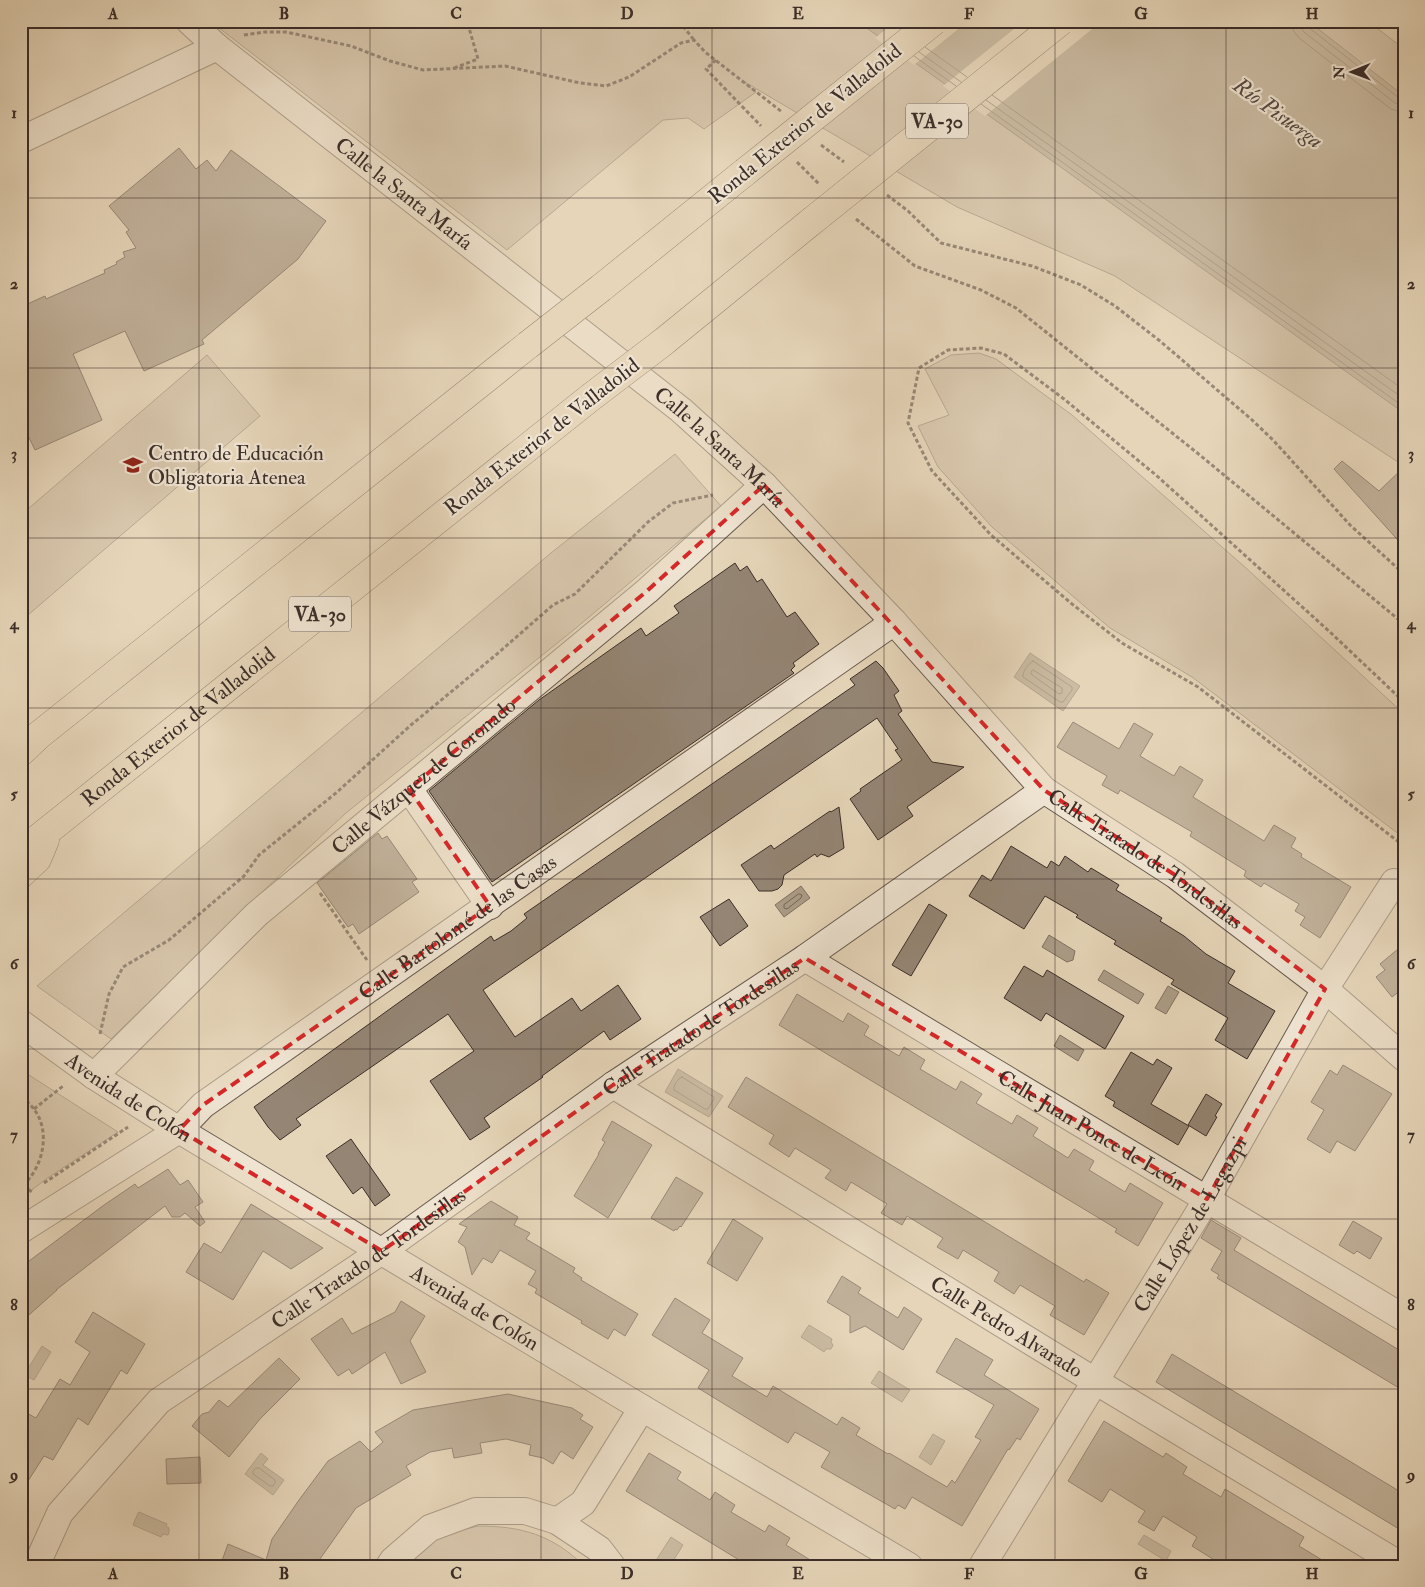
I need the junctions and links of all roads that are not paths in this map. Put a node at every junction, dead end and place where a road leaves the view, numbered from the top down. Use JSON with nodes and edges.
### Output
{"nodes":[{"id":1,"x":189,"y":21,"type":"edge"},
{"id":2,"x":934,"y":21,"type":"edge"},
{"id":3,"x":1061,"y":21,"type":"edge"},
{"id":4,"x":216,"y":47,"type":"junction"},
{"id":5,"x":21,"y":140,"type":"edge"},
{"id":6,"x":757,"y":478,"type":"junction"},
{"id":7,"x":894,"y":622,"type":"junction"},
{"id":8,"x":27,"y":744,"type":"edge"},
{"id":9,"x":409,"y":788,"type":"junction"},
{"id":10,"x":1044,"y":790,"type":"junction"},
{"id":11,"x":48,"y":831,"type":"junction"},
{"id":12,"x":21,"y":852,"type":"edge"},
{"id":13,"x":21,"y":874,"type":"edge"},
{"id":14,"x":1394,"y":882,"type":"dead end"},
{"id":15,"x":490,"y":906,"type":"junction"},
{"id":16,"x":805,"y":958,"type":"junction"},
{"id":17,"x":1325,"y":989,"type":"junction"},
{"id":18,"x":21,"y":1023,"type":"edge"},
{"id":19,"x":1404,"y":1058,"type":"edge"},
{"id":20,"x":94,"y":1076,"type":"junction"},
{"id":21,"x":613,"y":1085,"type":"junction"},
{"id":22,"x":179,"y":1130,"type":"junction"},
{"id":23,"x":1207,"y":1199,"type":"junction"},
{"id":24,"x":21,"y":1230,"type":"edge"},
{"id":25,"x":382,"y":1251,"type":"junction"},
{"id":26,"x":1404,"y":1318,"type":"edge"},
{"id":27,"x":1095,"y":1382,"type":"junction"},
{"id":28,"x":642,"y":1408,"type":"junction"},
{"id":29,"x":583,"y":1503,"type":"junction"},
{"id":30,"x":557,"y":1521,"type":"junction"},
{"id":31,"x":579,"y":1536,"type":"junction"},
{"id":32,"x":36,"y":1566,"type":"edge"},
{"id":33,"x":389,"y":1566,"type":"edge"},
{"id":34,"x":612,"y":1566,"type":"edge"},
{"id":35,"x":909,"y":1566,"type":"edge"},
{"id":36,"x":982,"y":1566,"type":"edge"},
{"id":37,"x":1402,"y":1566,"type":"edge"}],
"edges":[{"from":1,"to":4,"type":"street","name":"Calle la Santa María"},
{"from":2,"to":8,"type":"highway","name":"Ronda Exterior de Valladolid","bridge":true},
{"from":3,"to":11,"type":"highway","name":"Ronda Exterior de Valladolid","number":"VA-30","bridge":true},
{"from":4,"to":5,"type":"street"},
{"from":4,"to":6,"type":"street","name":"Calle la Santa María"},
{"from":6,"to":7,"type":"street","name":"Calle la Santa María"},
{"from":6,"to":9,"type":"street","name":"Calle Vázquez de Coronado"},
{"from":7,"to":10,"type":"street","name":"Calle la Santa María"},
{"from":7,"to":15,"type":"street","name":"Calle Bartolomé de las Casas"},
{"from":9,"to":15,"type":"street"},
{"from":9,"to":20,"type":"street","name":"Calle Vázquez de Coronado"},
{"from":10,"to":16,"type":"street","name":"Calle Tratado de Tordesillas"},
{"from":10,"to":17,"type":"street","name":"Calle Tratado de Tordesillas"},
{"from":11,"to":12,"type":"highway","name":"Ronda Exterior de Valladolid","number":"VA-30"},
{"from":11,"to":13,"type":"highway"},
{"from":14,"to":17,"type":"street","name":"Calle López de Legazpi"},
{"from":15,"to":22,"type":"street","name":"Calle Bartolomé de las Casas"},
{"from":16,"to":21,"type":"street","name":"Calle Tratado de Tordesillas"},
{"from":16,"to":23,"type":"street","name":"Calle Juan Ponce de León"},
{"from":17,"to":19,"type":"street","name":"Calle Tratado de Tordesillas"},
{"from":17,"to":23,"type":"street","name":"Calle López de Legazpi"},
{"from":18,"to":20,"type":"street","name":"Avenida de Colón"},
{"from":20,"to":22,"type":"street","name":"Avenida de Colón"},
{"from":21,"to":25,"type":"street","name":"Calle Tratado de Tordesillas"},
{"from":21,"to":27,"type":"street","name":"Calle Pedro Alvarado"},
{"from":22,"to":24,"type":"street","name":"Calle Bartolomé de las Casas"},
{"from":22,"to":25,"type":"street","name":"Avenida de Colón"},
{"from":23,"to":26,"type":"street","name":"Calle Juan Ponce de León"},
{"from":23,"to":27,"type":"street","name":"Calle López de Legazpi"},
{"from":25,"to":28,"type":"street","name":"Avenida de Colón"},
{"from":25,"to":32,"type":"street","name":"Calle Tratado de Tordesillas"},
{"from":27,"to":36,"type":"street","name":"Calle López de Legazpi"},
{"from":27,"to":37,"type":"street","name":"Calle Pedro Alvarado"},
{"from":28,"to":29,"type":"street"},
{"from":28,"to":35,"type":"street","name":"Avenida de Colón"},
{"from":29,"to":30,"type":"street"},
{"from":29,"to":31,"type":"street"},
{"from":30,"to":31,"type":"street"},
{"from":30,"to":33,"type":"street"},
{"from":31,"to":34,"type":"street"}]}
